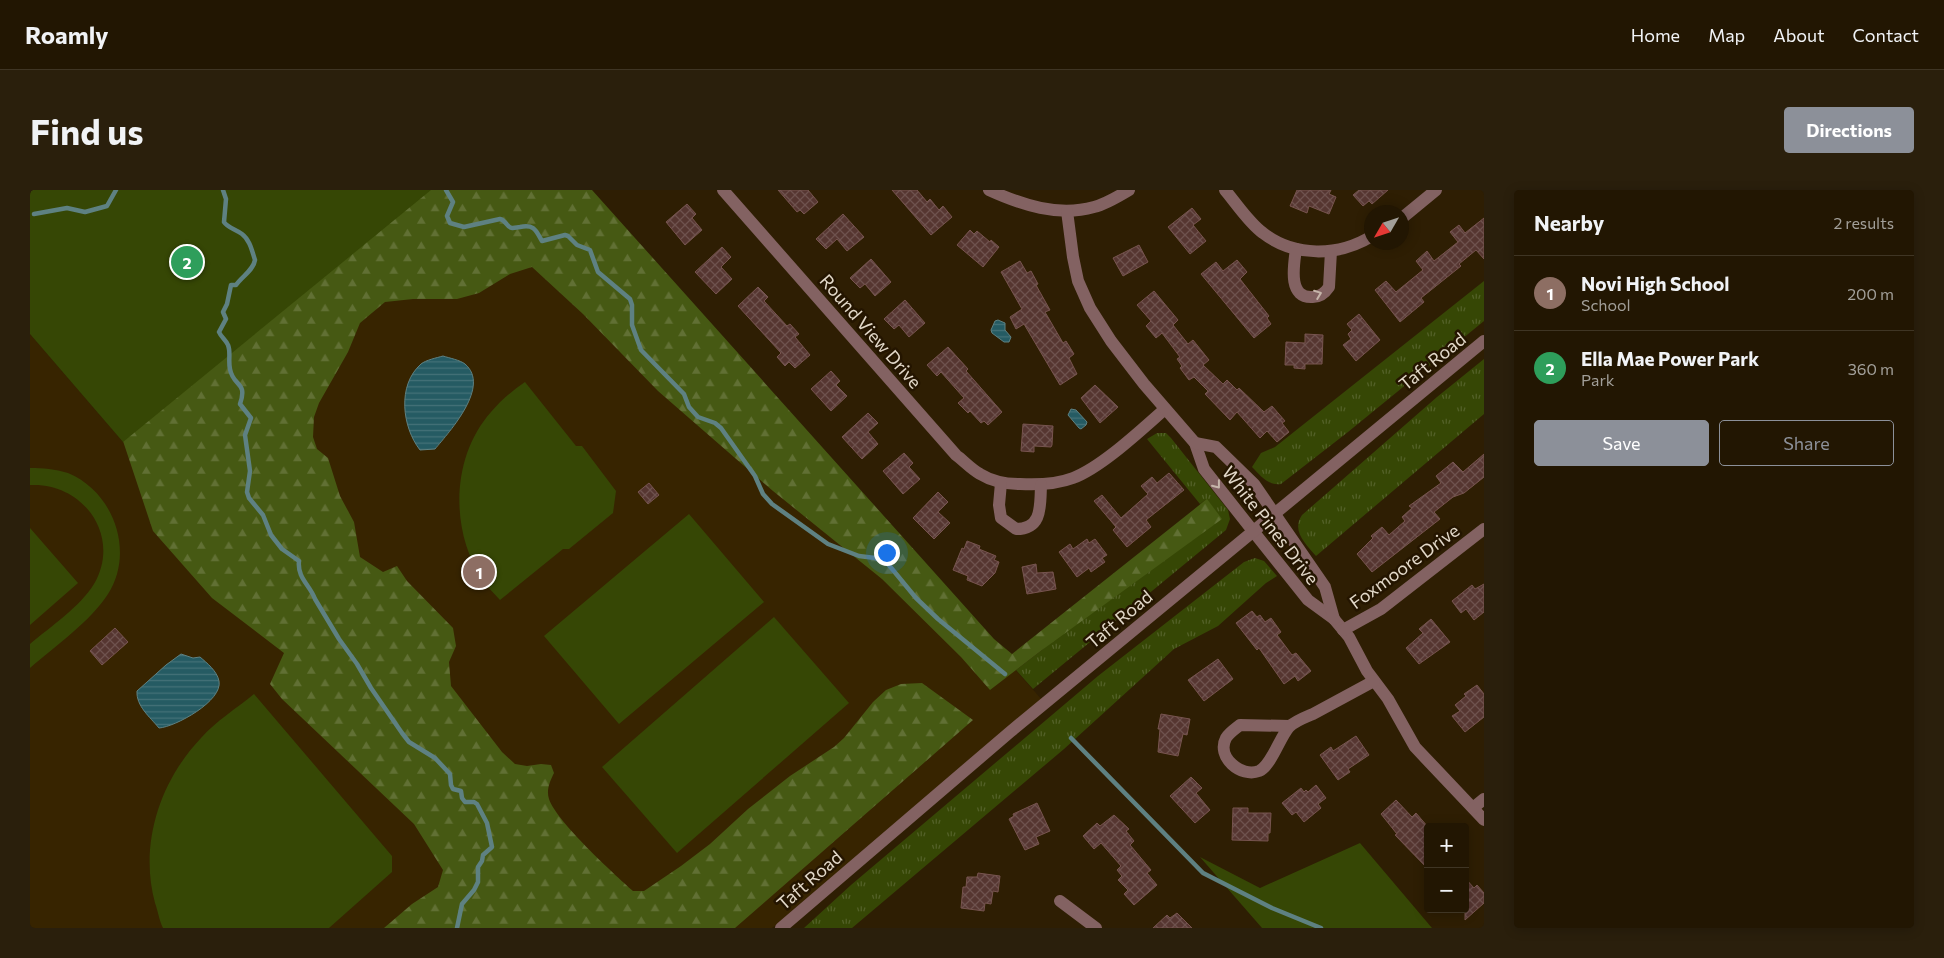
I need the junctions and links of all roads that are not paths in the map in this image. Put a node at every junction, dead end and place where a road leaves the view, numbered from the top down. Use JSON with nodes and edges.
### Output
{"nodes":[{"id":1,"x":723,"y":190,"type":"edge"},
{"id":2,"x":989,"y":190,"type":"edge"},
{"id":3,"x":1129,"y":190,"type":"edge"},
{"id":4,"x":1225,"y":190,"type":"edge"},
{"id":5,"x":1436,"y":190,"type":"edge"},
{"id":6,"x":1067,"y":211,"type":"junction"},
{"id":7,"x":1409,"y":212,"type":"edge"},
{"id":8,"x":1364,"y":240,"type":"edge"},
{"id":9,"x":1296,"y":249,"type":"junction"},
{"id":10,"x":1331,"y":251,"type":"junction"},
{"id":11,"x":1484,"y":341,"type":"edge"},
{"id":12,"x":1165,"y":409,"type":"junction"},
{"id":13,"x":1195,"y":442,"type":"junction"},
{"id":14,"x":1001,"y":483,"type":"junction"},
{"id":15,"x":1041,"y":485,"type":"junction"},
{"id":16,"x":1274,"y":514,"type":"junction"},
{"id":17,"x":1484,"y":529,"type":"edge"},
{"id":18,"x":1253,"y":532,"type":"junction"},
{"id":19,"x":1334,"y":619,"type":"junction"},
{"id":20,"x":1343,"y":630,"type":"junction"},
{"id":21,"x":1374,"y":681,"type":"junction"},
{"id":22,"x":1290,"y":726,"type":"junction"},
{"id":23,"x":1484,"y":799,"type":"edge"},
{"id":24,"x":1473,"y":808,"type":"junction"},
{"id":25,"x":1484,"y":820,"type":"edge"},
{"id":26,"x":1060,"y":901,"type":"dead end"},
{"id":27,"x":781,"y":928,"type":"edge"},
{"id":28,"x":1096,"y":928,"type":"edge"}],
"edges":[{"from":1,"to":14,"type":"street","name":"Round View Drive"},
{"from":2,"to":6,"type":"street"},
{"from":3,"to":6,"type":"street"},
{"from":4,"to":9,"type":"street"},
{"from":5,"to":7,"type":"street"},
{"from":6,"to":12,"type":"street","name":"White Pines Drive"},
{"from":8,"to":10,"type":"street"},
{"from":9,"to":10,"type":"street"},
{"from":9,"to":10,"type":"street","one_way":true},
{"from":11,"to":16,"type":"street","name":"Taft Road"},
{"from":12,"to":13,"type":"street","name":"White Pines Drive"},
{"from":12,"to":15,"type":"street","name":"Round View Drive"},
{"from":13,"to":16,"type":"street","name":"White Pines Drive"},
{"from":13,"to":18,"type":"street","name":"White Pines Drive","one_way":true},
{"from":14,"to":15,"type":"street","name":"Round View Drive"},
{"from":14,"to":15,"type":"street"},
{"from":16,"to":18,"type":"street","name":"Taft Road"},
{"from":16,"to":19,"type":"street","name":"White Pines Drive"},
{"from":17,"to":20,"type":"street","name":"Foxmoore Drive"},
{"from":18,"to":19,"type":"street","name":"White Pines Drive"},
{"from":18,"to":27,"type":"street","name":"Taft Road"},
{"from":19,"to":20,"type":"street","name":"White Pines Drive"},
{"from":20,"to":21,"type":"street","name":"White Pines Drive"},
{"from":21,"to":22,"type":"street"},
{"from":21,"to":24,"type":"street","name":"White Pines Drive"},
{"from":22,"to":22,"type":"street"},
{"from":23,"to":24,"type":"street"},
{"from":24,"to":25,"type":"street","name":"White Pines Drive"},
{"from":26,"to":28,"type":"street"}]}
